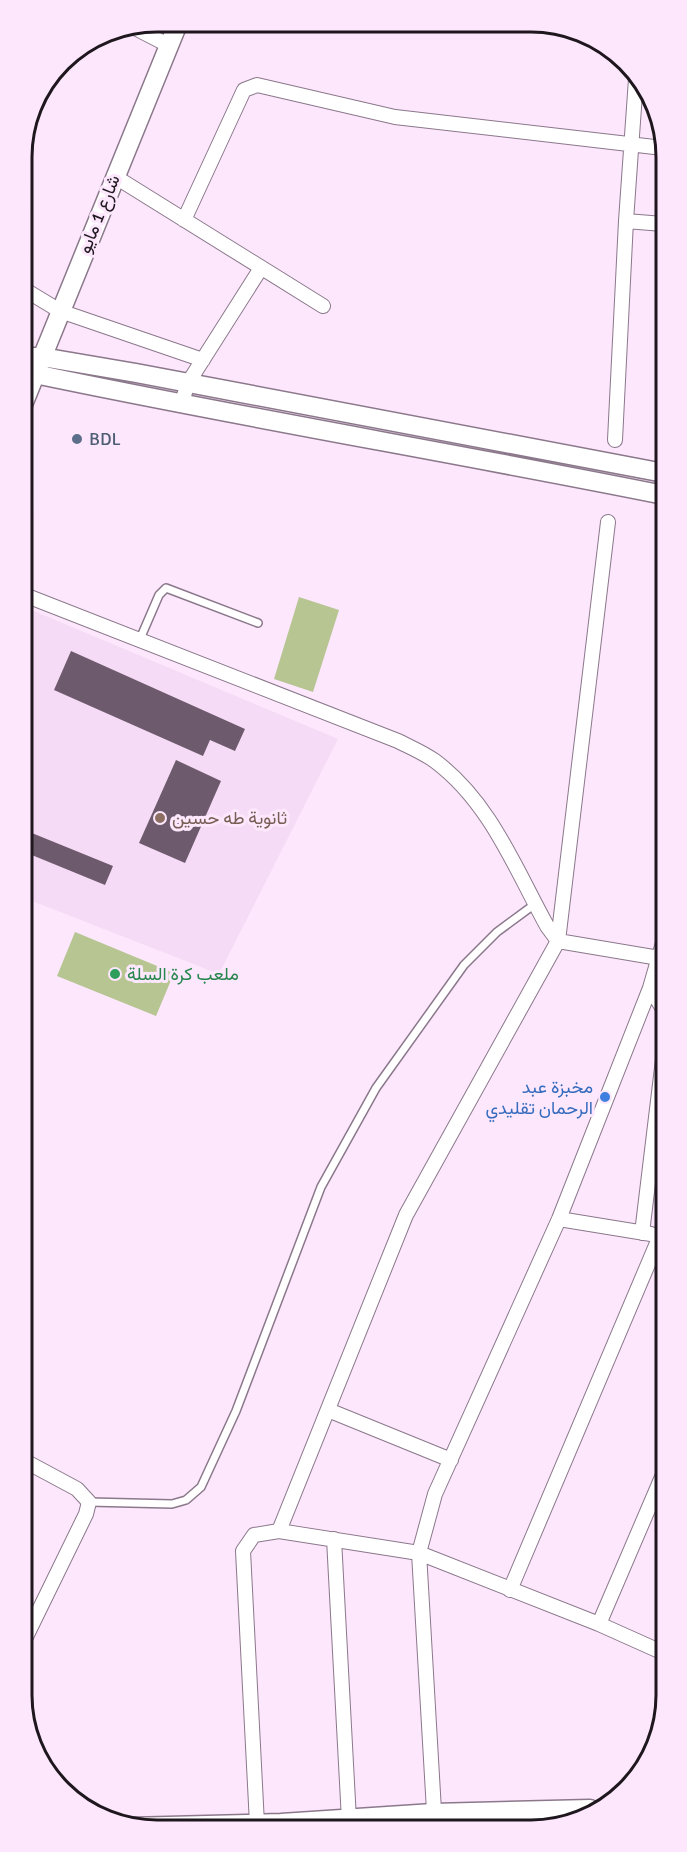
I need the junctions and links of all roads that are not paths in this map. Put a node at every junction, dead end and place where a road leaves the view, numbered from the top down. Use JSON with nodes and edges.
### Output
{"nodes":[{"id":1,"x":174,"y":32,"type":"edge"},
{"id":2,"x":144,"y":33,"type":"edge"},
{"id":3,"x":168,"y":45,"type":"junction"},
{"id":4,"x":635,"y":88,"type":"edge"},
{"id":5,"x":631,"y":145,"type":"junction"},
{"id":6,"x":655,"y":147,"type":"edge"},
{"id":7,"x":114,"y":176,"type":"junction"},
{"id":8,"x":184,"y":220,"type":"junction"},
{"id":9,"x":626,"y":221,"type":"junction"},
{"id":10,"x":656,"y":223,"type":"edge"},
{"id":11,"x":261,"y":268,"type":"junction"},
{"id":12,"x":32,"y":294,"type":"edge"},
{"id":13,"x":323,"y":306,"type":"dead end"},
{"id":14,"x":60,"y":311,"type":"junction"},
{"id":15,"x":203,"y":360,"type":"junction"},
{"id":16,"x":33,"y":365,"type":"edge"},
{"id":17,"x":188,"y":383,"type":"junction"},
{"id":18,"x":181,"y":405,"type":"junction"},
{"id":19,"x":615,"y":440,"type":"dead end"},
{"id":20,"x":656,"y":472,"type":"edge"},
{"id":21,"x":656,"y":493,"type":"edge"},
{"id":22,"x":608,"y":522,"type":"dead end"},
{"id":23,"x":32,"y":598,"type":"edge"},
{"id":24,"x":258,"y":623,"type":"dead end"},
{"id":25,"x":140,"y":639,"type":"junction"},
{"id":26,"x":535,"y":904,"type":"junction"},
{"id":27,"x":558,"y":941,"type":"junction"},
{"id":28,"x":655,"y":957,"type":"edge"},
{"id":29,"x":655,"y":975,"type":"edge"},
{"id":30,"x":650,"y":988,"type":"junction"},
{"id":31,"x":655,"y":997,"type":"edge"},
{"id":32,"x":655,"y":1123,"type":"edge"},
{"id":33,"x":559,"y":1219,"type":"junction"},
{"id":34,"x":642,"y":1233,"type":"junction"},
{"id":35,"x":655,"y":1235,"type":"edge"},
{"id":36,"x":655,"y":1252,"type":"edge"},
{"id":37,"x":328,"y":1410,"type":"junction"},
{"id":38,"x":451,"y":1460,"type":"junction"},
{"id":39,"x":32,"y":1466,"type":"edge"},
{"id":40,"x":655,"y":1493,"type":"edge"},
{"id":41,"x":89,"y":1502,"type":"junction"},
{"id":42,"x":279,"y":1531,"type":"junction"},
{"id":43,"x":334,"y":1539,"type":"junction"},
{"id":44,"x":419,"y":1553,"type":"junction"},
{"id":45,"x":510,"y":1590,"type":"junction"},
{"id":46,"x":599,"y":1624,"type":"junction"},
{"id":47,"x":32,"y":1625,"type":"edge"},
{"id":48,"x":655,"y":1649,"type":"edge"},
{"id":49,"x":581,"y":1810,"type":"edge"},
{"id":50,"x":257,"y":1820,"type":"edge"},
{"id":51,"x":349,"y":1820,"type":"edge"},
{"id":52,"x":434,"y":1820,"type":"edge"},
{"id":53,"x":447,"y":1820,"type":"edge"}],
"edges":[{"from":1,"to":3,"type":"street","name":"شارع 1 مايو"},
{"from":2,"to":3,"type":"street"},
{"from":3,"to":7,"type":"street","name":"شارع 1 مايو"},
{"from":4,"to":5,"type":"street"},
{"from":5,"to":6,"type":"street"},
{"from":5,"to":8,"type":"street"},
{"from":5,"to":9,"type":"street"},
{"from":7,"to":8,"type":"street"},
{"from":7,"to":14,"type":"street","name":"شارع 1 مايو"},
{"from":8,"to":11,"type":"street"},
{"from":9,"to":10,"type":"street"},
{"from":9,"to":19,"type":"street"},
{"from":11,"to":13,"type":"street"},
{"from":11,"to":15,"type":"street"},
{"from":12,"to":14,"type":"street"},
{"from":14,"to":15,"type":"street"},
{"from":14,"to":16,"type":"street","name":"شارع 1 مايو"},
{"from":15,"to":17,"type":"street"},
{"from":16,"to":17,"type":"street"},
{"from":16,"to":18,"type":"street"},
{"from":17,"to":18,"type":"street"},
{"from":17,"to":20,"type":"street"},
{"from":18,"to":21,"type":"street"},
{"from":22,"to":27,"type":"street"},
{"from":23,"to":25,"type":"street"},
{"from":24,"to":25,"type":"lane"},
{"from":25,"to":26,"type":"street"},
{"from":26,"to":27,"type":"street"},
{"from":26,"to":41,"type":"lane"},
{"from":27,"to":28,"type":"street"},
{"from":27,"to":37,"type":"street"},
{"from":29,"to":30,"type":"street"},
{"from":30,"to":31,"type":"street"},
{"from":30,"to":33,"type":"street"},
{"from":32,"to":34,"type":"street"},
{"from":33,"to":34,"type":"street"},
{"from":33,"to":38,"type":"street"},
{"from":34,"to":35,"type":"street"},
{"from":36,"to":45,"type":"street"},
{"from":37,"to":38,"type":"street"},
{"from":37,"to":42,"type":"street"},
{"from":38,"to":44,"type":"street"},
{"from":39,"to":41,"type":"street"},
{"from":40,"to":46,"type":"street"},
{"from":41,"to":47,"type":"street"},
{"from":42,"to":43,"type":"street"},
{"from":42,"to":50,"type":"street"},
{"from":43,"to":44,"type":"street"},
{"from":43,"to":51,"type":"street"},
{"from":44,"to":45,"type":"street"},
{"from":44,"to":52,"type":"street"},
{"from":45,"to":46,"type":"street"},
{"from":46,"to":48,"type":"street"},
{"from":49,"to":53,"type":"street"}]}
